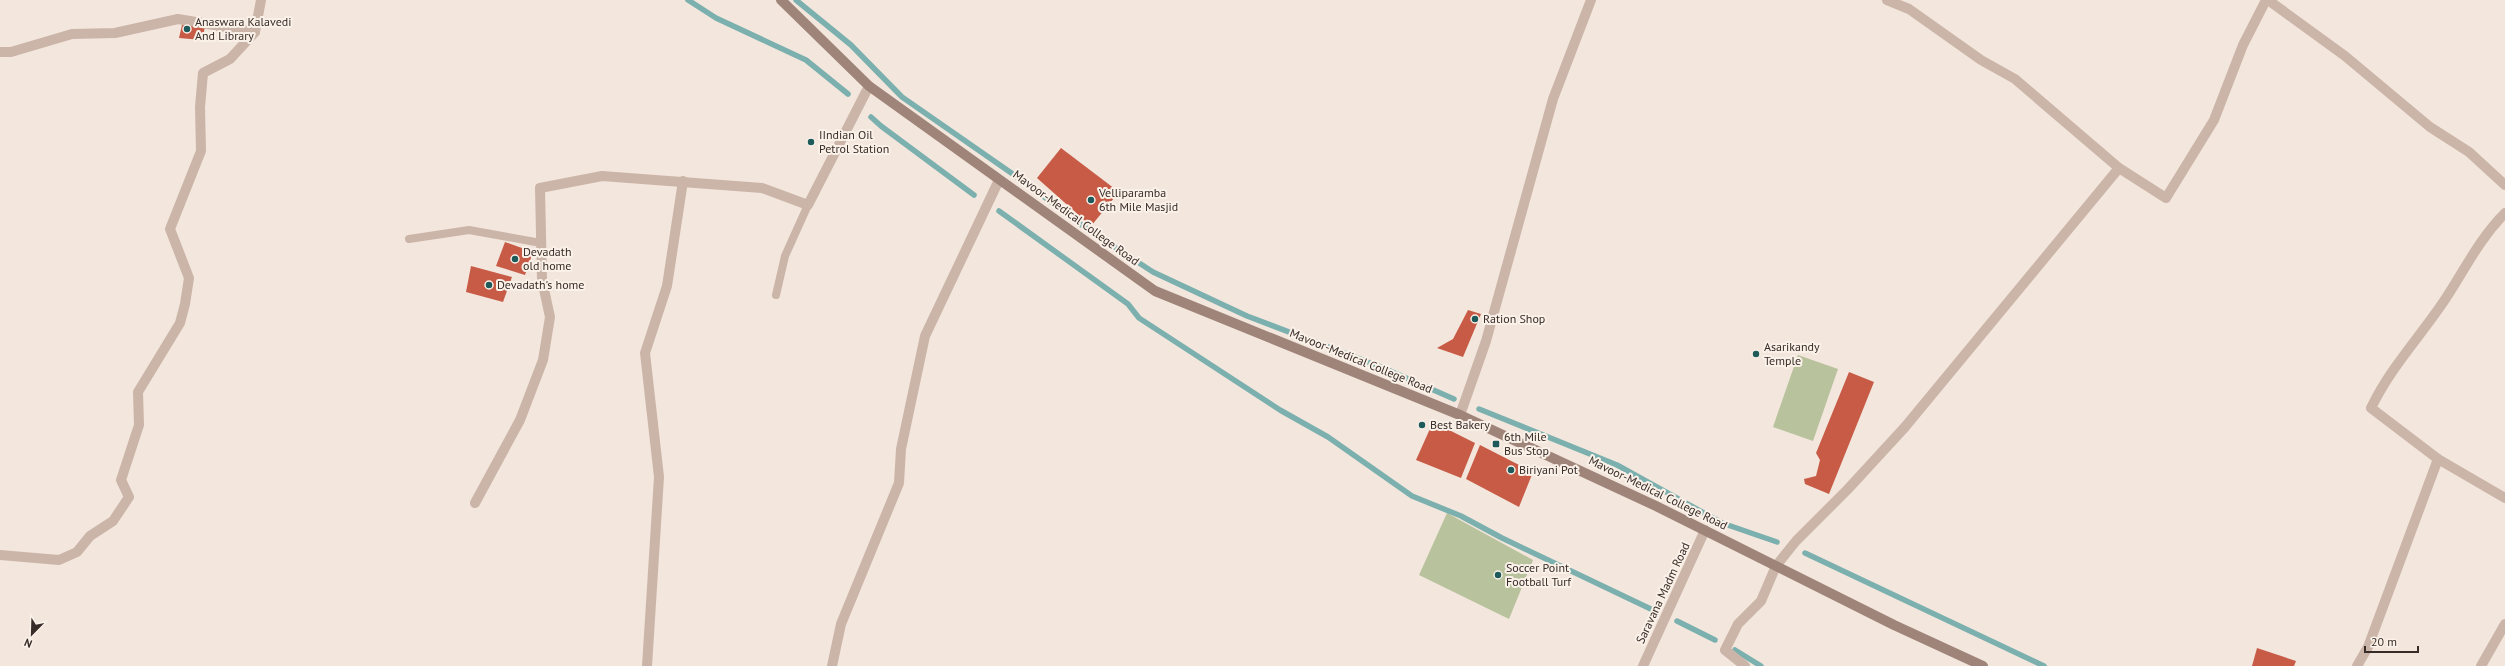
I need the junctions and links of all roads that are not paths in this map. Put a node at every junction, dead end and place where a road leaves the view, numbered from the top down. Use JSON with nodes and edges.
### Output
{"nodes":[{"id":1,"x":260,"y":0,"type":"edge"},
{"id":2,"x":781,"y":0,"type":"edge"},
{"id":3,"x":1591,"y":0,"type":"edge"},
{"id":4,"x":1888,"y":0,"type":"edge"},
{"id":5,"x":2267,"y":0,"type":"edge"},
{"id":6,"x":255,"y":32,"type":"junction"},
{"id":7,"x":0,"y":52,"type":"edge"},
{"id":8,"x":869,"y":86,"type":"junction"},
{"id":9,"x":2119,"y":168,"type":"junction"},
{"id":10,"x":999,"y":180,"type":"junction"},
{"id":11,"x":683,"y":182,"type":"junction"},
{"id":12,"x":2505,"y":185,"type":"edge"},
{"id":13,"x":808,"y":205,"type":"junction"},
{"id":14,"x":2505,"y":213,"type":"edge"},
{"id":15,"x":409,"y":240,"type":"dead end"},
{"id":16,"x":541,"y":243,"type":"junction"},
{"id":17,"x":776,"y":295,"type":"dead end"},
{"id":18,"x":1460,"y":415,"type":"junction"},
{"id":19,"x":2438,"y":459,"type":"junction"},
{"id":20,"x":2505,"y":498,"type":"edge"},
{"id":21,"x":475,"y":503,"type":"dead end"},
{"id":22,"x":1705,"y":530,"type":"junction"},
{"id":23,"x":0,"y":555,"type":"edge"},
{"id":24,"x":1776,"y":566,"type":"junction"},
{"id":25,"x":2505,"y":624,"type":"edge"},
{"id":26,"x":647,"y":666,"type":"edge"},
{"id":27,"x":832,"y":666,"type":"edge"},
{"id":28,"x":1643,"y":666,"type":"edge"},
{"id":29,"x":1745,"y":666,"type":"edge"},
{"id":30,"x":1983,"y":666,"type":"edge"},
{"id":31,"x":2357,"y":666,"type":"edge"},
{"id":32,"x":2481,"y":666,"type":"edge"}],
"edges":[{"from":1,"to":6,"type":"street"},
{"from":2,"to":8,"type":"main road","name":"Mavoor-Medical College Road"},
{"from":3,"to":18,"type":"street"},
{"from":4,"to":9,"type":"street"},
{"from":5,"to":9,"type":"street"},
{"from":5,"to":12,"type":"street"},
{"from":6,"to":7,"type":"street"},
{"from":6,"to":23,"type":"street"},
{"from":8,"to":10,"type":"main road","name":"Mavoor-Medical College Road"},
{"from":8,"to":13,"type":"street"},
{"from":9,"to":24,"type":"street"},
{"from":10,"to":18,"type":"main road","name":"Mavoor-Medical College Road"},
{"from":10,"to":27,"type":"street"},
{"from":11,"to":13,"type":"street"},
{"from":11,"to":16,"type":"street"},
{"from":11,"to":26,"type":"street"},
{"from":13,"to":17,"type":"lane"},
{"from":14,"to":19,"type":"street"},
{"from":15,"to":16,"type":"lane"},
{"from":16,"to":21,"type":"street"},
{"from":18,"to":22,"type":"main road","name":"Mavoor-Medical College Road"},
{"from":19,"to":20,"type":"street"},
{"from":19,"to":31,"type":"street"},
{"from":22,"to":24,"type":"main road","name":"Mavoor-Medical College Road"},
{"from":22,"to":28,"type":"street","name":"Saravana Madm Road"},
{"from":24,"to":29,"type":"street"},
{"from":24,"to":30,"type":"main road","name":"Mavoor-Medical College Road"},
{"from":25,"to":32,"type":"street"}]}
